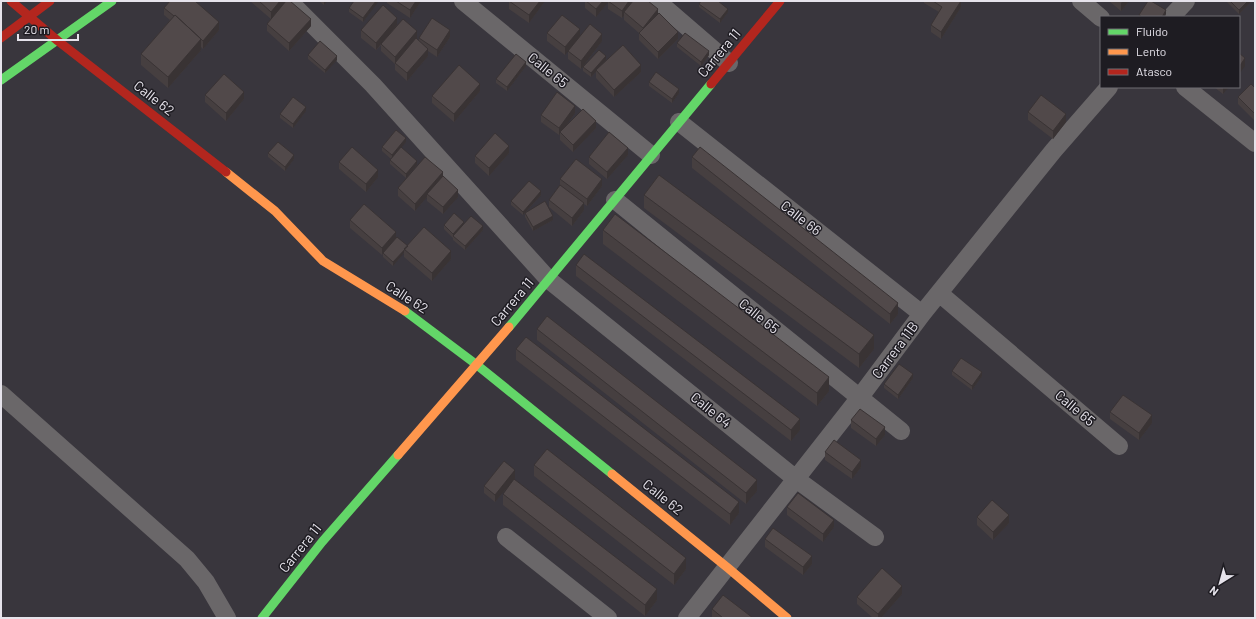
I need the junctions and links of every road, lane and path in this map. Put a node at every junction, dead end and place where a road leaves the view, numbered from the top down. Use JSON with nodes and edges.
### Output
{"nodes":[{"id":1,"x":11,"y":1,"type":"edge"},
{"id":2,"x":50,"y":1,"type":"edge"},
{"id":3,"x":112,"y":1,"type":"edge"},
{"id":4,"x":289,"y":1,"type":"edge"},
{"id":5,"x":463,"y":1,"type":"edge"},
{"id":6,"x":657,"y":1,"type":"edge"},
{"id":7,"x":780,"y":1,"type":"edge"},
{"id":8,"x":1081,"y":1,"type":"edge"},
{"id":9,"x":1186,"y":1,"type":"edge"},
{"id":10,"x":30,"y":16,"type":"junction"},
{"id":11,"x":1172,"y":16,"type":"edge"},
{"id":12,"x":1100,"y":17,"type":"edge"},
{"id":13,"x":1,"y":38,"type":"edge"},
{"id":14,"x":58,"y":41,"type":"junction"},
{"id":15,"x":729,"y":63,"type":"junction"},
{"id":16,"x":1,"y":80,"type":"edge"},
{"id":17,"x":1108,"y":88,"type":"edge"},
{"id":18,"x":1186,"y":88,"type":"edge"},
{"id":19,"x":679,"y":122,"type":"junction"},
{"id":20,"x":1255,"y":143,"type":"edge"},
{"id":21,"x":651,"y":154,"type":"junction"},
{"id":22,"x":616,"y":200,"type":"junction"},
{"id":23,"x":549,"y":280,"type":"junction"},
{"id":24,"x":939,"y":293,"type":"junction"},
{"id":25,"x":922,"y":314,"type":"junction"},
{"id":26,"x":477,"y":365,"type":"junction"},
{"id":27,"x":1,"y":394,"type":"edge"},
{"id":28,"x":860,"y":398,"type":"junction"},
{"id":29,"x":902,"y":431,"type":"dead end"},
{"id":30,"x":1119,"y":446,"type":"dead end"},
{"id":31,"x":796,"y":479,"type":"junction"},
{"id":32,"x":506,"y":537,"type":"dead end"},
{"id":33,"x":875,"y":537,"type":"dead end"},
{"id":34,"x":728,"y":568,"type":"junction"},
{"id":35,"x":227,"y":618,"type":"edge"},
{"id":36,"x":262,"y":618,"type":"edge"},
{"id":37,"x":608,"y":618,"type":"edge"},
{"id":38,"x":687,"y":618,"type":"edge"},
{"id":39,"x":788,"y":618,"type":"edge"}],
"edges":[{"from":1,"to":10,"type":"street","name":"Calle 62"},
{"from":2,"to":10,"type":"street"},
{"from":3,"to":14,"type":"street"},
{"from":4,"to":23,"type":"street","name":"Calle 64"},
{"from":5,"to":21,"type":"street","name":"Calle 65"},
{"from":6,"to":15,"type":"street"},
{"from":7,"to":15,"type":"street","name":"Carrera 11"},
{"from":8,"to":12,"type":"street"},
{"from":9,"to":11,"type":"street"},
{"from":10,"to":13,"type":"street"},
{"from":10,"to":14,"type":"street","name":"Calle 62"},
{"from":14,"to":16,"type":"street"},
{"from":14,"to":26,"type":"street","name":"Calle 62"},
{"from":15,"to":19,"type":"street","name":"Carrera 11"},
{"from":17,"to":24,"type":"street","name":"Carrera 11B"},
{"from":18,"to":20,"type":"street"},
{"from":19,"to":21,"type":"street","name":"Carrera 11"},
{"from":19,"to":25,"type":"street","name":"Calle 66"},
{"from":21,"to":22,"type":"street","name":"Carrera 11"},
{"from":22,"to":23,"type":"street","name":"Carrera 11"},
{"from":22,"to":28,"type":"street","name":"Calle 65"},
{"from":23,"to":26,"type":"street","name":"Carrera 11"},
{"from":23,"to":31,"type":"street","name":"Calle 64"},
{"from":24,"to":25,"type":"street","name":"Carrera 11B"},
{"from":24,"to":30,"type":"street","name":"Calle 65"},
{"from":25,"to":28,"type":"street","name":"Carrera 11B"},
{"from":26,"to":34,"type":"street","name":"Calle 62"},
{"from":26,"to":36,"type":"street","name":"Carrera 11"},
{"from":27,"to":35,"type":"street"},
{"from":28,"to":29,"type":"street","name":"Calle 65"},
{"from":28,"to":31,"type":"street","name":"Carrera 11B"},
{"from":31,"to":33,"type":"street","name":"Calle 64"},
{"from":31,"to":34,"type":"street","name":"Carrera 11B"},
{"from":32,"to":37,"type":"street"},
{"from":34,"to":38,"type":"street","name":"Carrera 11B"},
{"from":34,"to":39,"type":"street","name":"Calle 62"}]}
